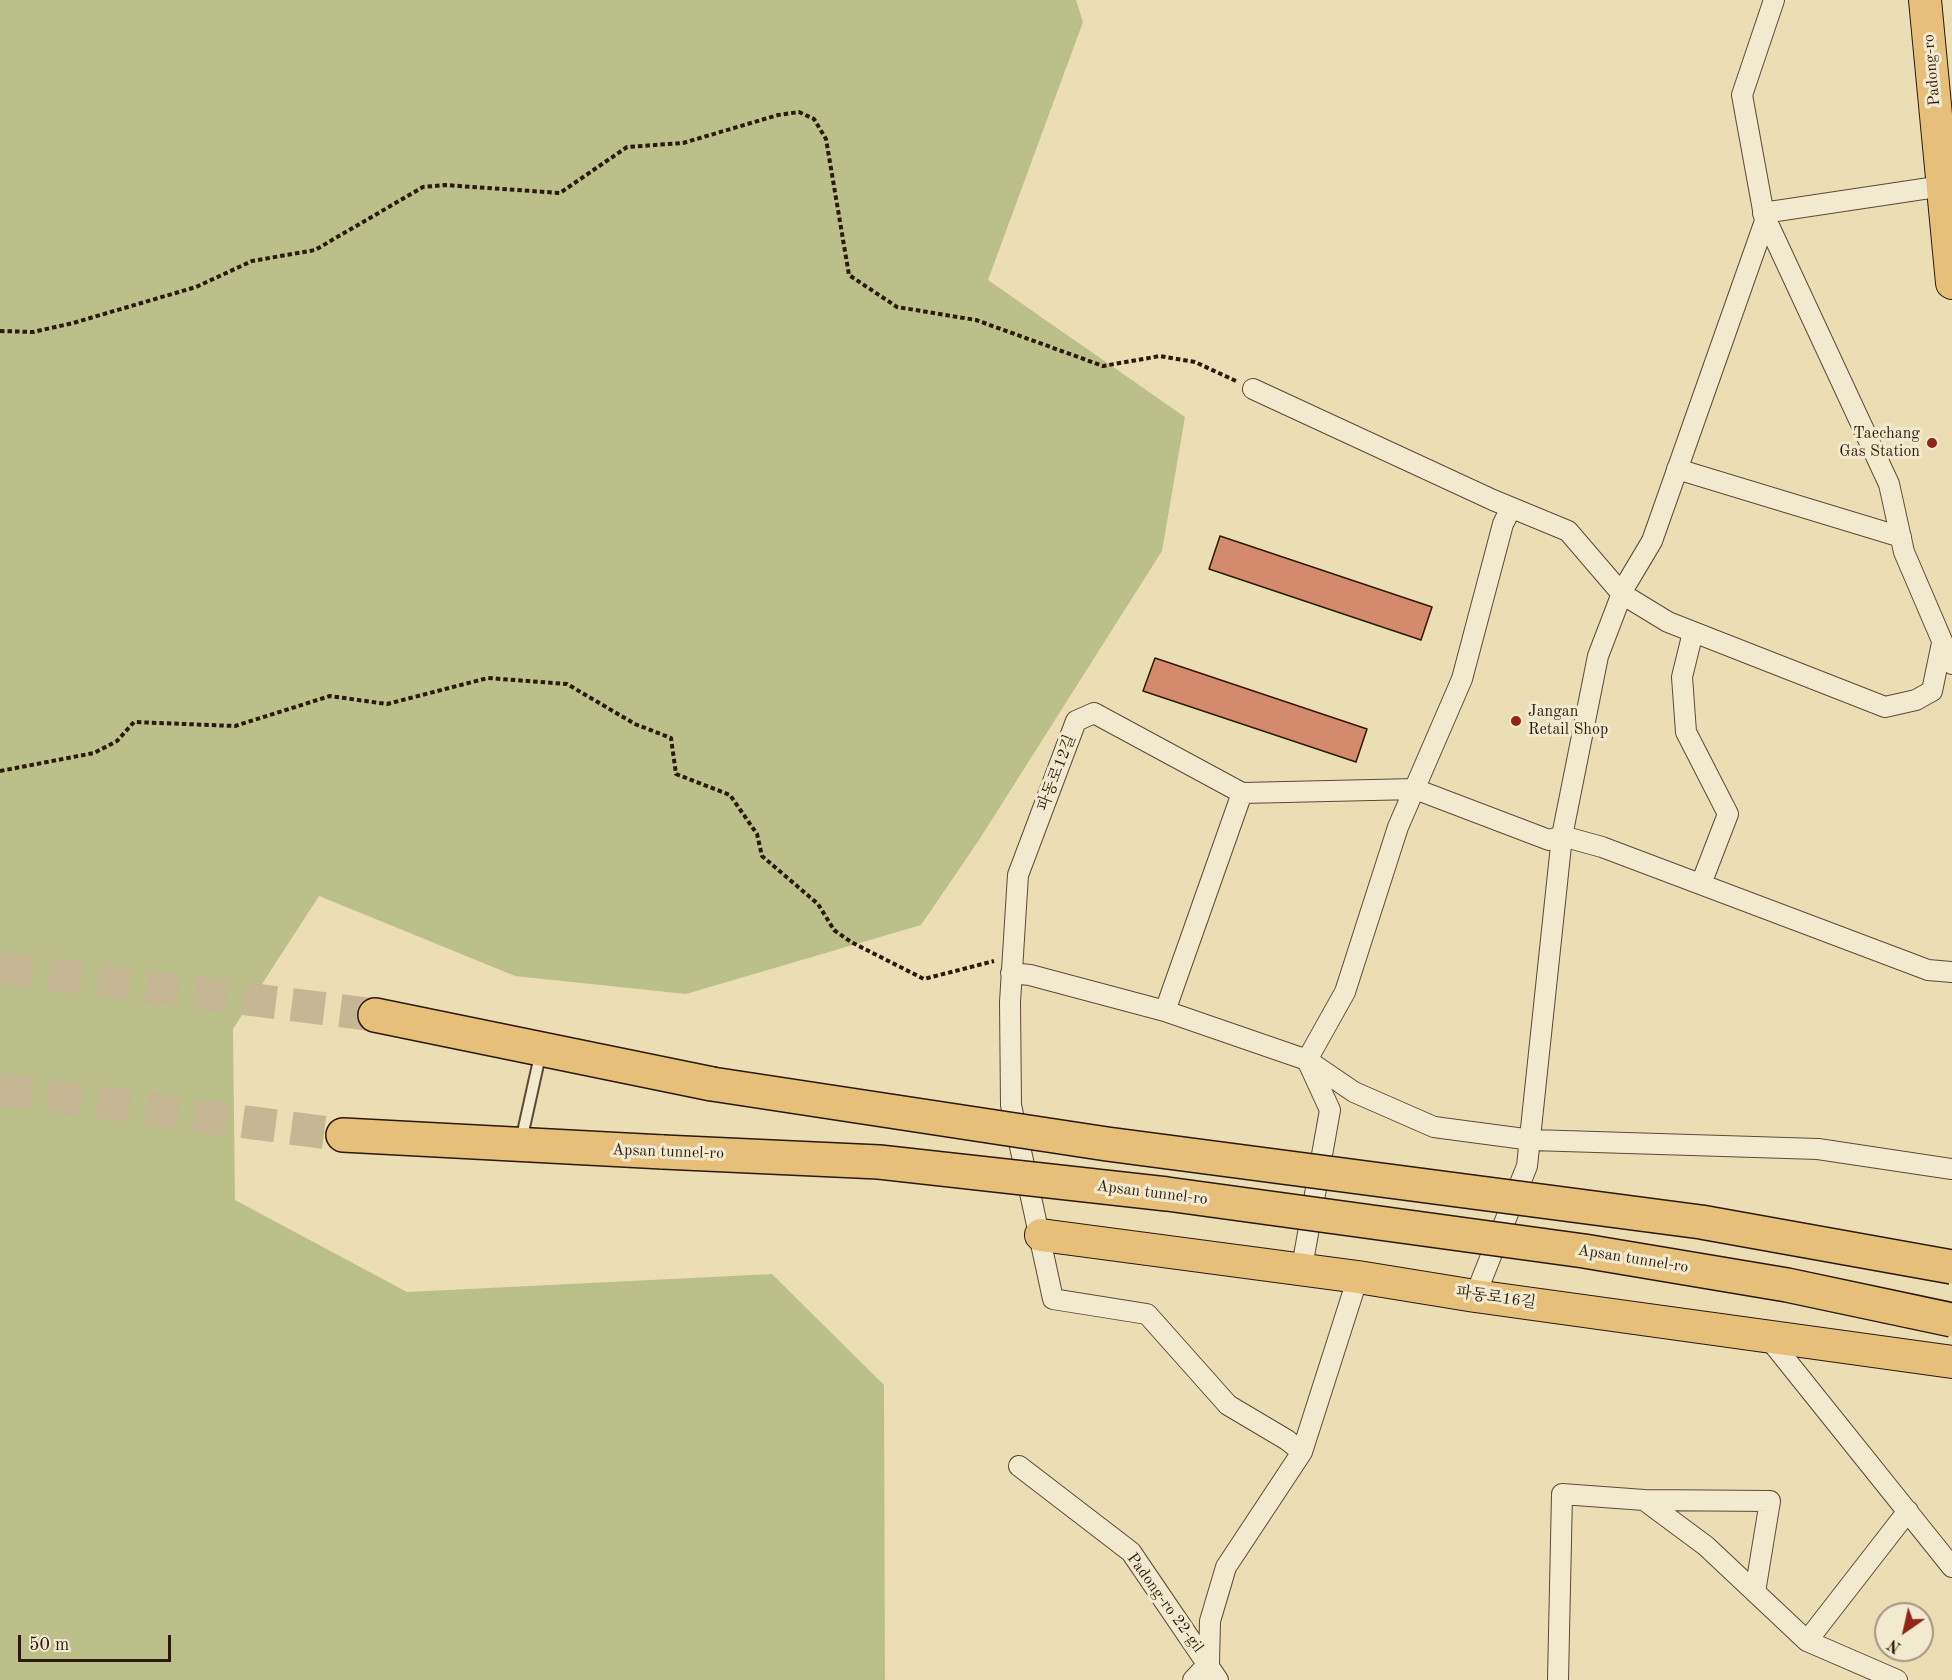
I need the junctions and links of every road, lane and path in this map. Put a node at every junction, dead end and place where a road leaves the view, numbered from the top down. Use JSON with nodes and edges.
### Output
{"nodes":[{"id":1,"x":1774,"y":0,"type":"edge"},
{"id":2,"x":1925,"y":0,"type":"edge"},
{"id":3,"x":1943,"y":186,"type":"junction"},
{"id":4,"x":1763,"y":213,"type":"junction"},
{"id":5,"x":1952,"y":284,"type":"edge"},
{"id":6,"x":0,"y":332,"type":"edge"},
{"id":7,"x":1253,"y":389,"type":"joint"},
{"id":8,"x":1677,"y":469,"type":"junction"},
{"id":9,"x":1510,"y":508,"type":"junction"},
{"id":10,"x":1900,"y":537,"type":"junction"},
{"id":11,"x":1622,"y":594,"type":"junction"},
{"id":12,"x":1693,"y":632,"type":"junction"},
{"id":13,"x":1942,"y":643,"type":"junction"},
{"id":14,"x":1952,"y":664,"type":"edge"},
{"id":15,"x":0,"y":771,"type":"edge"},
{"id":16,"x":1414,"y":789,"type":"junction"},
{"id":17,"x":1242,"y":793,"type":"junction"},
{"id":18,"x":1562,"y":836,"type":"junction"},
{"id":19,"x":1701,"y":884,"type":"junction"},
{"id":20,"x":1012,"y":967,"type":"junction"},
{"id":21,"x":1952,"y":972,"type":"edge"},
{"id":22,"x":1165,"y":1011,"type":"junction"},
{"id":23,"x":375,"y":1015,"type":"tunnel mouth"},
{"id":24,"x":541,"y":1049,"type":"junction"},
{"id":25,"x":1307,"y":1060,"type":"junction"},
{"id":26,"x":343,"y":1135,"type":"tunnel mouth"},
{"id":27,"x":1532,"y":1140,"type":"junction"},
{"id":28,"x":520,"y":1144,"type":"junction"},
{"id":29,"x":1952,"y":1169,"type":"edge"},
{"id":30,"x":1041,"y":1235,"type":"junction"},
{"id":31,"x":1952,"y":1267,"type":"edge"},
{"id":32,"x":1358,"y":1277,"type":"junction"},
{"id":33,"x":1475,"y":1296,"type":"junction"},
{"id":34,"x":1952,"y":1320,"type":"edge"},
{"id":35,"x":1760,"y":1334,"type":"junction"},
{"id":36,"x":1952,"y":1362,"type":"edge"},
{"id":37,"x":1302,"y":1452,"type":"junction"},
{"id":38,"x":1019,"y":1466,"type":"dead end"},
{"id":39,"x":1644,"y":1500,"type":"junction"},
{"id":40,"x":1908,"y":1511,"type":"junction"},
{"id":41,"x":1952,"y":1567,"type":"edge"},
{"id":42,"x":1755,"y":1592,"type":"junction"},
{"id":43,"x":1807,"y":1641,"type":"junction"},
{"id":44,"x":1214,"y":1672,"type":"edge"},
{"id":45,"x":1193,"y":1680,"type":"edge"},
{"id":46,"x":1558,"y":1680,"type":"edge"},
{"id":47,"x":1898,"y":1680,"type":"edge"}],
"edges":[{"from":1,"to":4,"type":"street"},
{"from":2,"to":3,"type":"main road","name":"Padong-ro"},
{"from":3,"to":4,"type":"street"},
{"from":3,"to":5,"type":"main road","name":"Padong-ro"},
{"from":4,"to":8,"type":"street"},
{"from":4,"to":10,"type":"street"},
{"from":6,"to":7,"type":"path"},
{"from":7,"to":9,"type":"street"},
{"from":8,"to":10,"type":"street"},
{"from":8,"to":11,"type":"street"},
{"from":9,"to":11,"type":"street"},
{"from":9,"to":16,"type":"street"},
{"from":10,"to":13,"type":"street"},
{"from":11,"to":12,"type":"street"},
{"from":11,"to":18,"type":"street"},
{"from":12,"to":13,"type":"street"},
{"from":12,"to":19,"type":"street"},
{"from":13,"to":14,"type":"street"},
{"from":15,"to":20,"type":"path"},
{"from":16,"to":17,"type":"street","name":"파동로12길"},
{"from":16,"to":18,"type":"street","name":"파동로12길"},
{"from":16,"to":25,"type":"street"},
{"from":17,"to":20,"type":"street","name":"파동로12길"},
{"from":17,"to":22,"type":"street"},
{"from":18,"to":19,"type":"street","name":"파동로12길"},
{"from":18,"to":27,"type":"street"},
{"from":19,"to":21,"type":"street","name":"파동로12길"},
{"from":20,"to":22,"type":"street"},
{"from":20,"to":30,"type":"street","name":"파동로12길"},
{"from":22,"to":25,"type":"street"},
{"from":23,"to":24,"type":"highway"},
{"from":24,"to":28,"type":"lane"},
{"from":24,"to":31,"type":"highway","bridge":true},
{"from":25,"to":27,"type":"street"},
{"from":25,"to":32,"type":"street"},
{"from":26,"to":28,"type":"highway","name":"Apsan tunnel-ro"},
{"from":27,"to":29,"type":"street"},
{"from":27,"to":33,"type":"street"},
{"from":28,"to":34,"type":"highway","name":"Apsan tunnel-ro","bridge":true},
{"from":30,"to":32,"type":"main road"},
{"from":30,"to":37,"type":"street","name":"파동로12길"},
{"from":32,"to":33,"type":"street"},
{"from":32,"to":37,"type":"street"},
{"from":33,"to":35,"type":"main road","name":"파동로16길"},
{"from":35,"to":36,"type":"main road","name":"파동로16길"},
{"from":35,"to":40,"type":"street"},
{"from":37,"to":44,"type":"street"},
{"from":38,"to":44,"type":"street","name":"Padong-ro 22-gil"},
{"from":39,"to":42,"type":"street"},
{"from":39,"to":42,"type":"street"},
{"from":39,"to":46,"type":"street"},
{"from":40,"to":41,"type":"street"},
{"from":40,"to":43,"type":"street"},
{"from":42,"to":43,"type":"street"},
{"from":43,"to":47,"type":"street"},
{"from":44,"to":45,"type":"street"}]}
